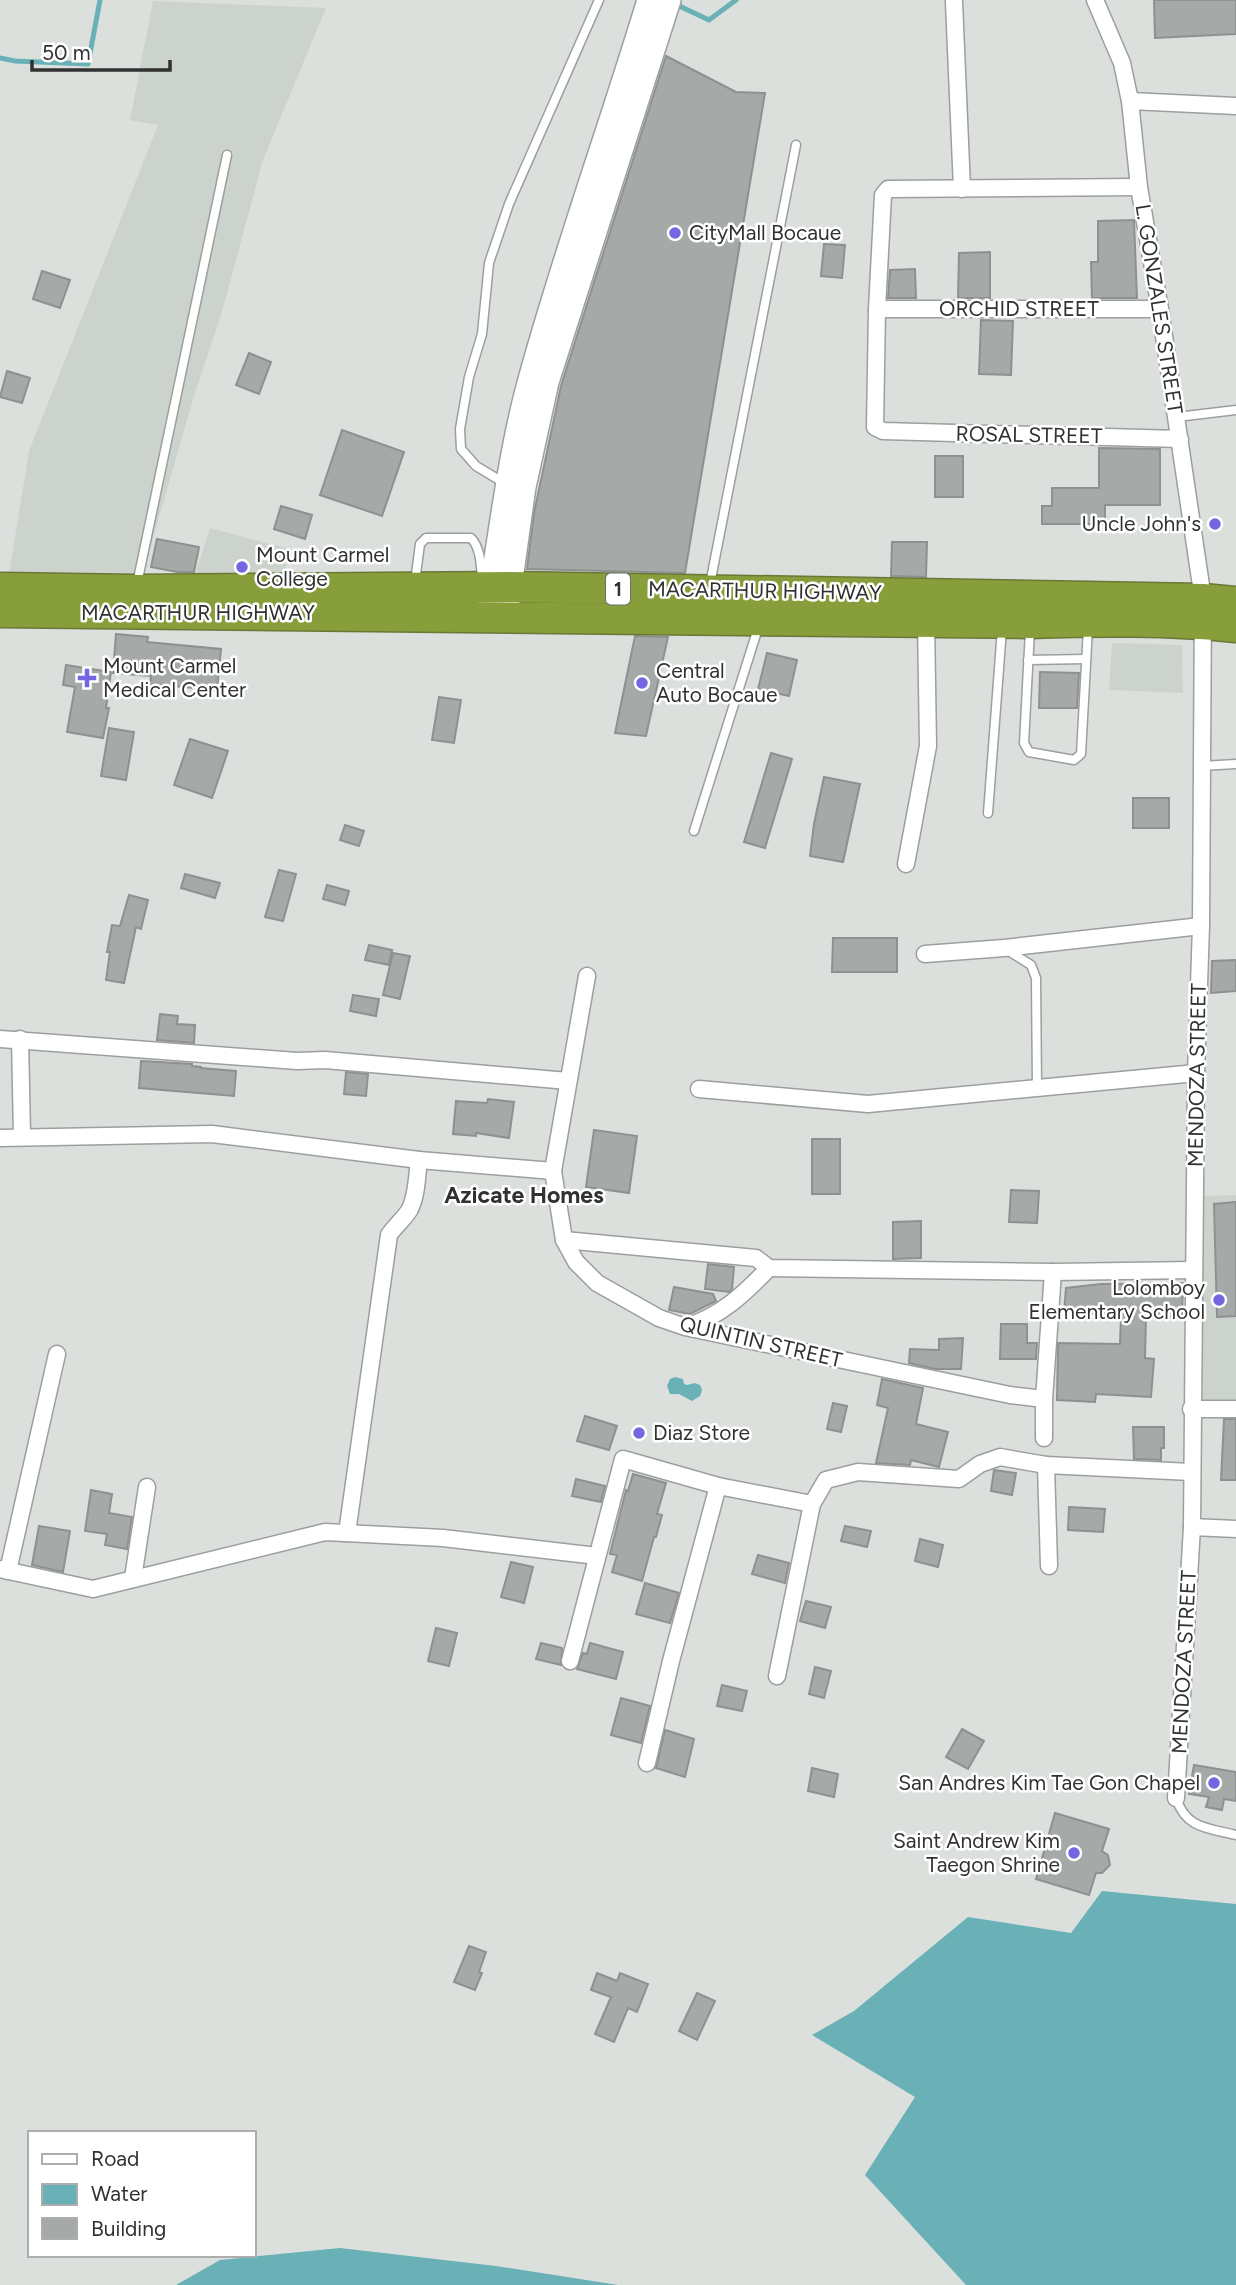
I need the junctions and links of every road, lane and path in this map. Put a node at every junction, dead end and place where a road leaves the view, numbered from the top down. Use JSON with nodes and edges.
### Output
{"nodes":[{"id":1,"x":599,"y":0,"type":"edge"},
{"id":2,"x":1095,"y":0,"type":"edge"},
{"id":3,"x":954,"y":2,"type":"edge"},
{"id":4,"x":653,"y":18,"type":"edge"},
{"id":5,"x":1130,"y":100,"type":"junction"},
{"id":6,"x":1236,"y":106,"type":"edge"},
{"id":7,"x":796,"y":145,"type":"dead end"},
{"id":8,"x":227,"y":155,"type":"dead end"},
{"id":9,"x":1139,"y":187,"type":"junction"},
{"id":10,"x":962,"y":189,"type":"junction"},
{"id":11,"x":877,"y":309,"type":"junction"},
{"id":12,"x":1160,"y":309,"type":"junction"},
{"id":13,"x":1236,"y":410,"type":"edge"},
{"id":14,"x":1177,"y":417,"type":"junction"},
{"id":15,"x":1180,"y":439,"type":"junction"},
{"id":16,"x":506,"y":484,"type":"junction"},
{"id":17,"x":0,"y":588,"type":"edge"},
{"id":18,"x":414,"y":588,"type":"junction"},
{"id":19,"x":136,"y":590,"type":"junction"},
{"id":20,"x":708,"y":590,"type":"junction"},
{"id":21,"x":495,"y":599,"type":"junction"},
{"id":22,"x":1236,"y":603,"type":"edge"},
{"id":23,"x":0,"y":611,"type":"edge"},
{"id":24,"x":1202,"y":611,"type":"junction"},
{"id":25,"x":761,"y":620,"type":"junction"},
{"id":26,"x":926,"y":621,"type":"junction"},
{"id":27,"x":1088,"y":621,"type":"junction"},
{"id":28,"x":1016,"y":623,"type":"junction"},
{"id":29,"x":1236,"y":627,"type":"edge"},
{"id":30,"x":1086,"y":659,"type":"junction"},
{"id":31,"x":1028,"y":660,"type":"junction"},
{"id":32,"x":1236,"y":764,"type":"edge"},
{"id":33,"x":1201,"y":766,"type":"junction"},
{"id":34,"x":988,"y":813,"type":"dead end"},
{"id":35,"x":694,"y":831,"type":"dead end"},
{"id":36,"x":906,"y":864,"type":"dead end"},
{"id":37,"x":1201,"y":926,"type":"junction"},
{"id":38,"x":1004,"y":948,"type":"junction"},
{"id":39,"x":925,"y":954,"type":"dead end"},
{"id":40,"x":587,"y":976,"type":"dead end"},
{"id":41,"x":0,"y":1039,"type":"edge"},
{"id":42,"x":20,"y":1039,"type":"junction"},
{"id":43,"x":1196,"y":1073,"type":"junction"},
{"id":44,"x":568,"y":1081,"type":"junction"},
{"id":45,"x":1037,"y":1087,"type":"junction"},
{"id":46,"x":699,"y":1090,"type":"dead end"},
{"id":47,"x":22,"y":1136,"type":"junction"},
{"id":48,"x":0,"y":1138,"type":"edge"},
{"id":49,"x":419,"y":1160,"type":"junction"},
{"id":50,"x":553,"y":1171,"type":"junction"},
{"id":51,"x":564,"y":1240,"type":"junction"},
{"id":52,"x":769,"y":1268,"type":"junction"},
{"id":53,"x":1194,"y":1270,"type":"junction"},
{"id":54,"x":1053,"y":1272,"type":"junction"},
{"id":55,"x":685,"y":1327,"type":"junction"},
{"id":56,"x":57,"y":1354,"type":"dead end"},
{"id":57,"x":1044,"y":1399,"type":"junction"},
{"id":58,"x":1191,"y":1409,"type":"junction"},
{"id":59,"x":1236,"y":1409,"type":"edge"},
{"id":60,"x":1044,"y":1438,"type":"dead end"},
{"id":61,"x":1046,"y":1465,"type":"junction"},
{"id":62,"x":1191,"y":1472,"type":"junction"},
{"id":63,"x":718,"y":1486,"type":"junction"},
{"id":64,"x":148,"y":1487,"type":"dead end"},
{"id":65,"x":812,"y":1504,"type":"junction"},
{"id":66,"x":1192,"y":1527,"type":"junction"},
{"id":67,"x":1236,"y":1529,"type":"edge"},
{"id":68,"x":347,"y":1533,"type":"junction"},
{"id":69,"x":597,"y":1556,"type":"junction"},
{"id":70,"x":1049,"y":1566,"type":"dead end"},
{"id":71,"x":4,"y":1570,"type":"edge"},
{"id":72,"x":133,"y":1578,"type":"junction"},
{"id":73,"x":570,"y":1661,"type":"dead end"},
{"id":74,"x":777,"y":1676,"type":"dead end"},
{"id":75,"x":648,"y":1763,"type":"dead end"},
{"id":76,"x":1176,"y":1798,"type":"joint"},
{"id":77,"x":1236,"y":1835,"type":"edge"}],
"edges":[{"from":1,"to":16,"type":"lane"},
{"from":2,"to":5,"type":"street","name":"L. GONZALES STREET"},
{"from":3,"to":10,"type":"street"},
{"from":4,"to":16,"type":"street"},
{"from":4,"to":21,"type":"street"},
{"from":5,"to":6,"type":"street"},
{"from":5,"to":9,"type":"street","name":"L. GONZALES STREET"},
{"from":7,"to":20,"type":"lane"},
{"from":8,"to":19,"type":"lane"},
{"from":9,"to":10,"type":"street"},
{"from":9,"to":12,"type":"street","name":"L. GONZALES STREET"},
{"from":10,"to":11,"type":"street"},
{"from":11,"to":12,"type":"street","name":"ORCHID STREET"},
{"from":11,"to":15,"type":"street","name":"ROSAL STREET"},
{"from":12,"to":14,"type":"street","name":"L. GONZALES STREET"},
{"from":13,"to":14,"type":"lane"},
{"from":14,"to":15,"type":"street","name":"L. GONZALES STREET"},
{"from":15,"to":24,"type":"street","name":"L. GONZALES STREET"},
{"from":16,"to":21,"type":"street"},
{"from":17,"to":19,"type":"highway","name":"MACARTHUR HIGHWAY","number":"1"},
{"from":18,"to":19,"type":"highway","name":"MACARTHUR HIGHWAY","number":"1"},
{"from":18,"to":21,"type":"highway","name":"MACARTHUR HIGHWAY","number":"1"},
{"from":18,"to":21,"type":"lane"},
{"from":20,"to":21,"type":"highway","name":"MACARTHUR HIGHWAY","number":"1"},
{"from":20,"to":24,"type":"highway","name":"MACARTHUR HIGHWAY","number":"1"},
{"from":21,"to":23,"type":"highway","name":"MACARTHUR HIGHWAY","number":"1"},
{"from":21,"to":25,"type":"highway","name":"MACARTHUR HIGHWAY","number":"1"},
{"from":22,"to":24,"type":"highway","name":"MACARTHUR HIGHWAY","number":"1"},
{"from":24,"to":27,"type":"highway","name":"MACARTHUR HIGHWAY","number":"1"},
{"from":24,"to":29,"type":"highway","name":"MACARTHUR HIGHWAY","number":"1"},
{"from":24,"to":33,"type":"street","name":"MENDOZA STREET"},
{"from":25,"to":26,"type":"highway","name":"MACARTHUR HIGHWAY","number":"1"},
{"from":25,"to":35,"type":"lane"},
{"from":26,"to":28,"type":"highway","name":"MACARTHUR HIGHWAY","number":"1"},
{"from":26,"to":36,"type":"street"},
{"from":27,"to":28,"type":"highway","name":"MACARTHUR HIGHWAY","number":"1"},
{"from":27,"to":30,"type":"lane"},
{"from":28,"to":31,"type":"lane"},
{"from":28,"to":34,"type":"lane"},
{"from":30,"to":31,"type":"lane"},
{"from":30,"to":31,"type":"lane"},
{"from":32,"to":33,"type":"lane"},
{"from":33,"to":37,"type":"street","name":"MENDOZA STREET"},
{"from":37,"to":38,"type":"street"},
{"from":37,"to":43,"type":"street","name":"MENDOZA STREET"},
{"from":38,"to":39,"type":"street"},
{"from":38,"to":45,"type":"lane"},
{"from":40,"to":44,"type":"street","name":"QUINTIN STREET"},
{"from":41,"to":42,"type":"street"},
{"from":42,"to":44,"type":"street"},
{"from":42,"to":47,"type":"street"},
{"from":43,"to":45,"type":"street"},
{"from":43,"to":53,"type":"street","name":"MENDOZA STREET"},
{"from":44,"to":50,"type":"street","name":"QUINTIN STREET"},
{"from":45,"to":46,"type":"street"},
{"from":47,"to":48,"type":"street"},
{"from":47,"to":49,"type":"street"},
{"from":49,"to":50,"type":"street"},
{"from":49,"to":68,"type":"street"},
{"from":50,"to":51,"type":"street","name":"QUINTIN STREET"},
{"from":51,"to":52,"type":"street"},
{"from":51,"to":55,"type":"street","name":"QUINTIN STREET"},
{"from":52,"to":54,"type":"street"},
{"from":52,"to":55,"type":"street"},
{"from":53,"to":54,"type":"street"},
{"from":53,"to":58,"type":"street","name":"MENDOZA STREET"},
{"from":54,"to":57,"type":"street"},
{"from":55,"to":57,"type":"street","name":"QUINTIN STREET"},
{"from":56,"to":71,"type":"street"},
{"from":57,"to":60,"type":"street"},
{"from":58,"to":59,"type":"street"},
{"from":58,"to":62,"type":"street","name":"MENDOZA STREET"},
{"from":61,"to":62,"type":"street"},
{"from":61,"to":65,"type":"street"},
{"from":61,"to":70,"type":"street"},
{"from":62,"to":66,"type":"street","name":"MENDOZA STREET"},
{"from":63,"to":65,"type":"street"},
{"from":63,"to":69,"type":"street"},
{"from":63,"to":75,"type":"street"},
{"from":64,"to":72,"type":"street"},
{"from":65,"to":74,"type":"street"},
{"from":66,"to":67,"type":"street"},
{"from":66,"to":76,"type":"street","name":"MENDOZA STREET"},
{"from":68,"to":69,"type":"street"},
{"from":68,"to":72,"type":"street"},
{"from":69,"to":73,"type":"street"},
{"from":71,"to":72,"type":"street"},
{"from":76,"to":77,"type":"lane"}]}
